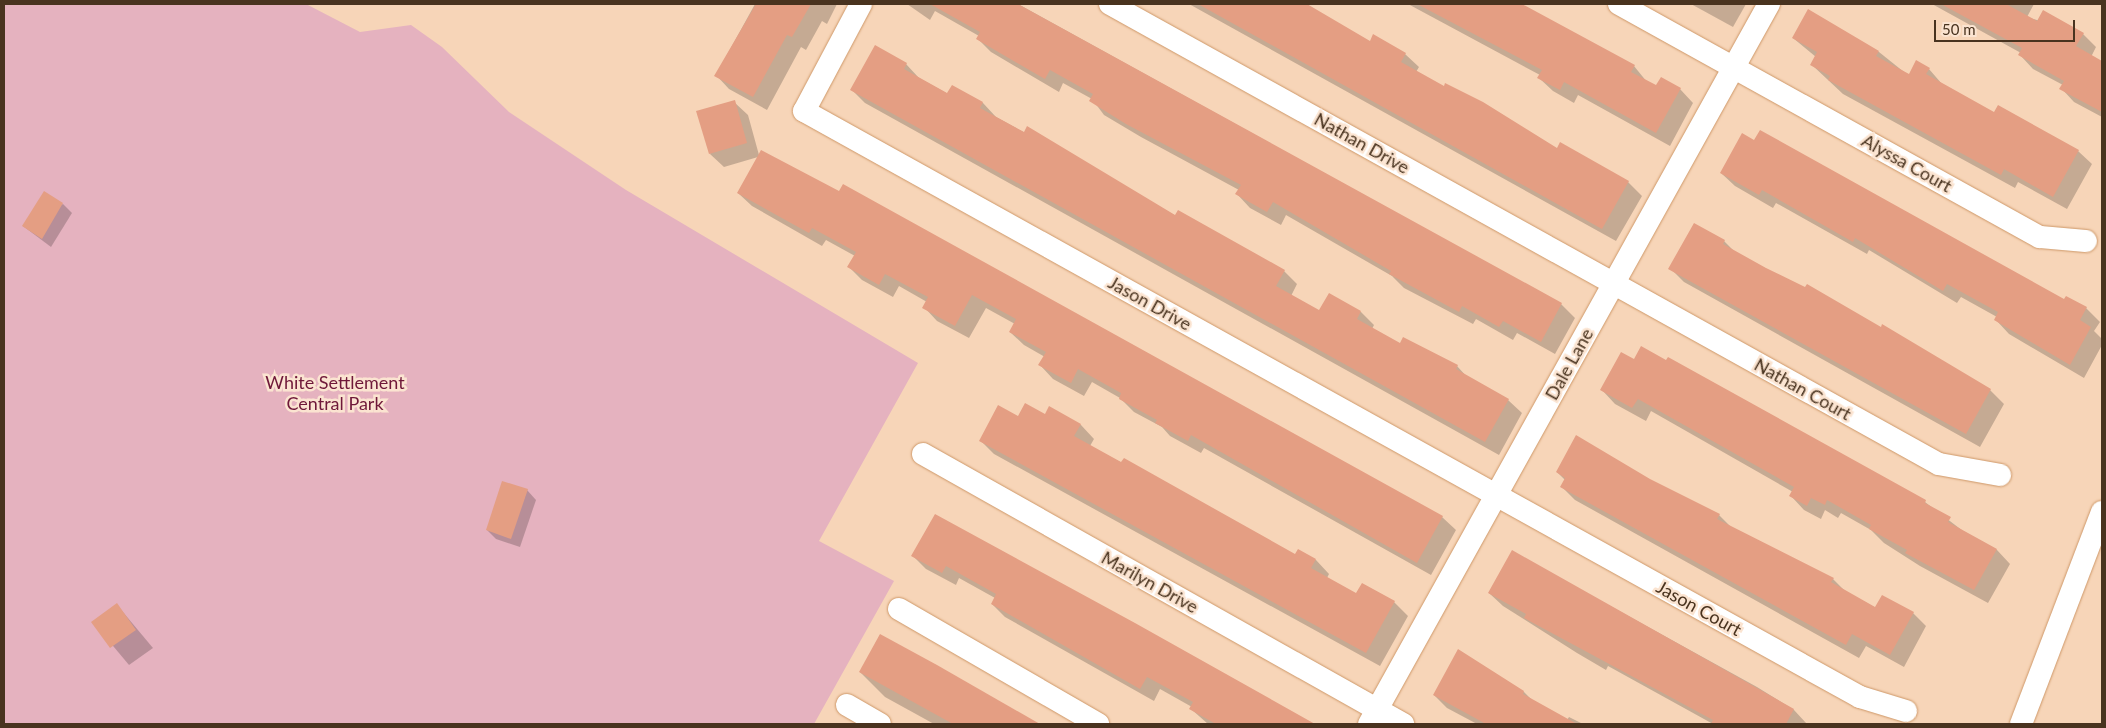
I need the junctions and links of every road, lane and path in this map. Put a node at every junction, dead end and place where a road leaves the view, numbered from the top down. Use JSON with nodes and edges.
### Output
{"nodes":[{"id":1,"x":861,"y":4,"type":"edge"},
{"id":2,"x":1110,"y":4,"type":"edge"},
{"id":3,"x":1618,"y":4,"type":"edge"},
{"id":4,"x":1768,"y":4,"type":"edge"},
{"id":5,"x":1733,"y":67,"type":"junction"},
{"id":6,"x":2086,"y":241,"type":"dead end"},
{"id":7,"x":1614,"y":283,"type":"junction"},
{"id":8,"x":923,"y":454,"type":"dead end"},
{"id":9,"x":2000,"y":475,"type":"dead end"},
{"id":10,"x":1496,"y":495,"type":"junction"},
{"id":11,"x":2102,"y":512,"type":"edge"},
{"id":12,"x":899,"y":609,"type":"dead end"},
{"id":13,"x":847,"y":705,"type":"dead end"},
{"id":14,"x":1906,"y":711,"type":"dead end"},
{"id":15,"x":1373,"y":717,"type":"edge"},
{"id":16,"x":880,"y":724,"type":"edge"},
{"id":17,"x":1098,"y":724,"type":"edge"},
{"id":18,"x":1403,"y":724,"type":"edge"},
{"id":19,"x":2021,"y":724,"type":"edge"}],
"edges":[{"from":1,"to":10,"type":"street","name":"Jason Drive"},
{"from":2,"to":7,"type":"street","name":"Nathan Drive"},
{"from":3,"to":5,"type":"street","name":"Alyssa Court"},
{"from":4,"to":5,"type":"street","name":"Dale Lane"},
{"from":5,"to":6,"type":"street","name":"Alyssa Court"},
{"from":5,"to":7,"type":"street","name":"Dale Lane"},
{"from":7,"to":9,"type":"street","name":"Nathan Court"},
{"from":7,"to":10,"type":"street","name":"Dale Lane"},
{"from":8,"to":15,"type":"street","name":"Marilyn Drive"},
{"from":10,"to":14,"type":"street","name":"Jason Court"},
{"from":10,"to":15,"type":"street","name":"Dale Lane"},
{"from":11,"to":19,"type":"street"},
{"from":12,"to":17,"type":"street"},
{"from":13,"to":16,"type":"street"},
{"from":15,"to":18,"type":"street","name":"Marilyn Drive"}]}
